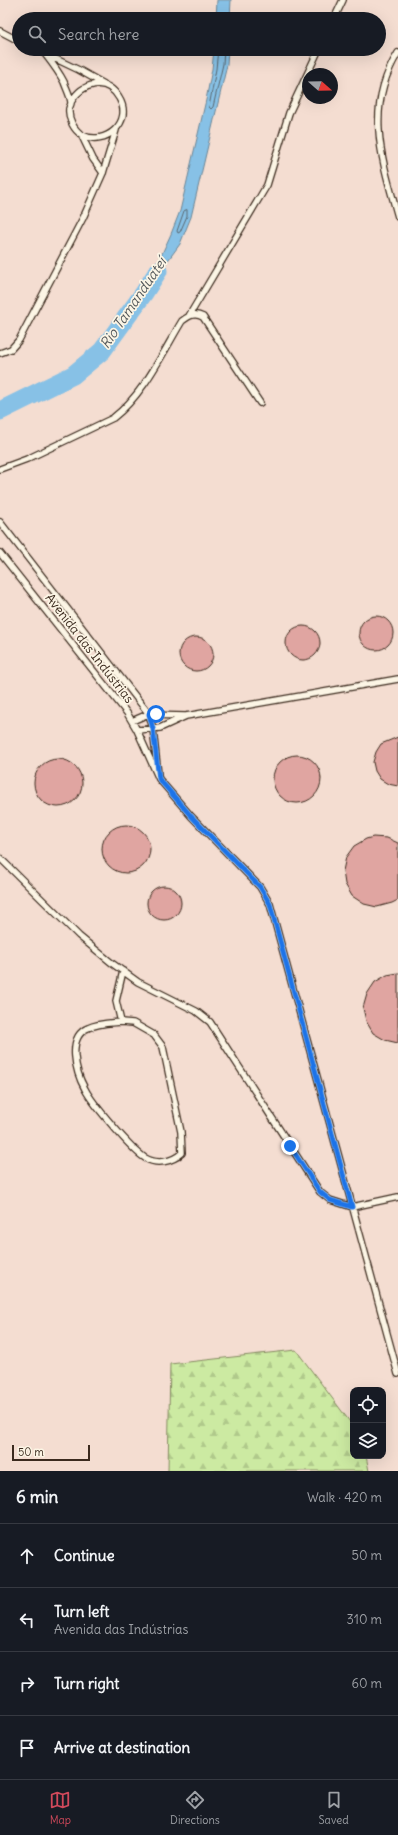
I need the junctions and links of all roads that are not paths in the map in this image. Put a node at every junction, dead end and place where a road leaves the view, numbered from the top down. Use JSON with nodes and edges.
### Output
{"nodes":[{"id":1,"x":343,"y":0,"type":"edge"},
{"id":2,"x":337,"y":12,"type":"edge"},
{"id":3,"x":0,"y":31,"type":"edge"},
{"id":4,"x":12,"y":37,"type":"edge"},
{"id":5,"x":398,"y":53,"type":"edge"},
{"id":6,"x":46,"y":56,"type":"edge"},
{"id":7,"x":49,"y":56,"type":"edge"},
{"id":8,"x":316,"y":56,"type":"edge"},
{"id":9,"x":111,"y":89,"type":"junction"},
{"id":10,"x":71,"y":102,"type":"junction"},
{"id":11,"x":116,"y":130,"type":"junction"},
{"id":12,"x":81,"y":134,"type":"junction"},
{"id":13,"x":103,"y":173,"type":"junction"},
{"id":14,"x":398,"y":217,"type":"edge"},
{"id":15,"x":189,"y":316,"type":"junction"},
{"id":16,"x":0,"y":353,"type":"edge"},
{"id":17,"x":260,"y":403,"type":"dead end"},
{"id":18,"x":0,"y":469,"type":"edge"},
{"id":19,"x":0,"y":522,"type":"edge"},
{"id":20,"x":0,"y":553,"type":"edge"},
{"id":21,"x":398,"y":679,"type":"edge"},
{"id":22,"x":149,"y":714,"type":"junction"},
{"id":23,"x":186,"y":716,"type":"junction"},
{"id":24,"x":132,"y":721,"type":"junction"},
{"id":25,"x":153,"y":729,"type":"junction"},
{"id":26,"x":138,"y":730,"type":"junction"},
{"id":27,"x":159,"y":779,"type":"junction"},
{"id":28,"x":0,"y":858,"type":"edge"},
{"id":29,"x":124,"y":971,"type":"junction"},
{"id":30,"x":121,"y":1022,"type":"junction"},
{"id":31,"x":398,"y":1197,"type":"edge"},
{"id":32,"x":352,"y":1207,"type":"junction"},
{"id":33,"x":396,"y":1360,"type":"edge"},
{"id":34,"x":398,"y":1374,"type":"edge"}],
"edges":[{"from":1,"to":2,"type":"lane"},
{"from":3,"to":4,"type":"lane"},
{"from":5,"to":14,"type":"lane"},
{"from":6,"to":10,"type":"lane"},
{"from":7,"to":9,"type":"lane"},
{"from":8,"to":15,"type":"lane"},
{"from":9,"to":10,"type":"lane"},
{"from":9,"to":11,"type":"lane"},
{"from":10,"to":12,"type":"lane"},
{"from":11,"to":12,"type":"lane"},
{"from":11,"to":13,"type":"lane"},
{"from":12,"to":13,"type":"lane"},
{"from":13,"to":16,"type":"lane"},
{"from":15,"to":17,"type":"lane"},
{"from":15,"to":18,"type":"lane"},
{"from":19,"to":22,"type":"lane","name":"Avenida das Indústrias"},
{"from":20,"to":24,"type":"lane","name":"Avenida das Indústrias"},
{"from":21,"to":23,"type":"lane"},
{"from":22,"to":23,"type":"lane"},
{"from":22,"to":24,"type":"lane"},
{"from":22,"to":25,"type":"lane"},
{"from":23,"to":25,"type":"lane"},
{"from":24,"to":26,"type":"lane","name":"Avenida das Indústrias"},
{"from":25,"to":26,"type":"lane"},
{"from":25,"to":27,"type":"lane"},
{"from":26,"to":27,"type":"lane","name":"Avenida das Indústrias"},
{"from":27,"to":32,"type":"lane","name":"Avenida das Indústrias"},
{"from":28,"to":29,"type":"lane"},
{"from":29,"to":30,"type":"lane"},
{"from":29,"to":32,"type":"lane"},
{"from":30,"to":30,"type":"lane"},
{"from":31,"to":32,"type":"lane"},
{"from":32,"to":33,"type":"lane","name":"Avenida das Indústrias"},
{"from":33,"to":34,"type":"lane","name":"Avenida das Indústrias"}]}
